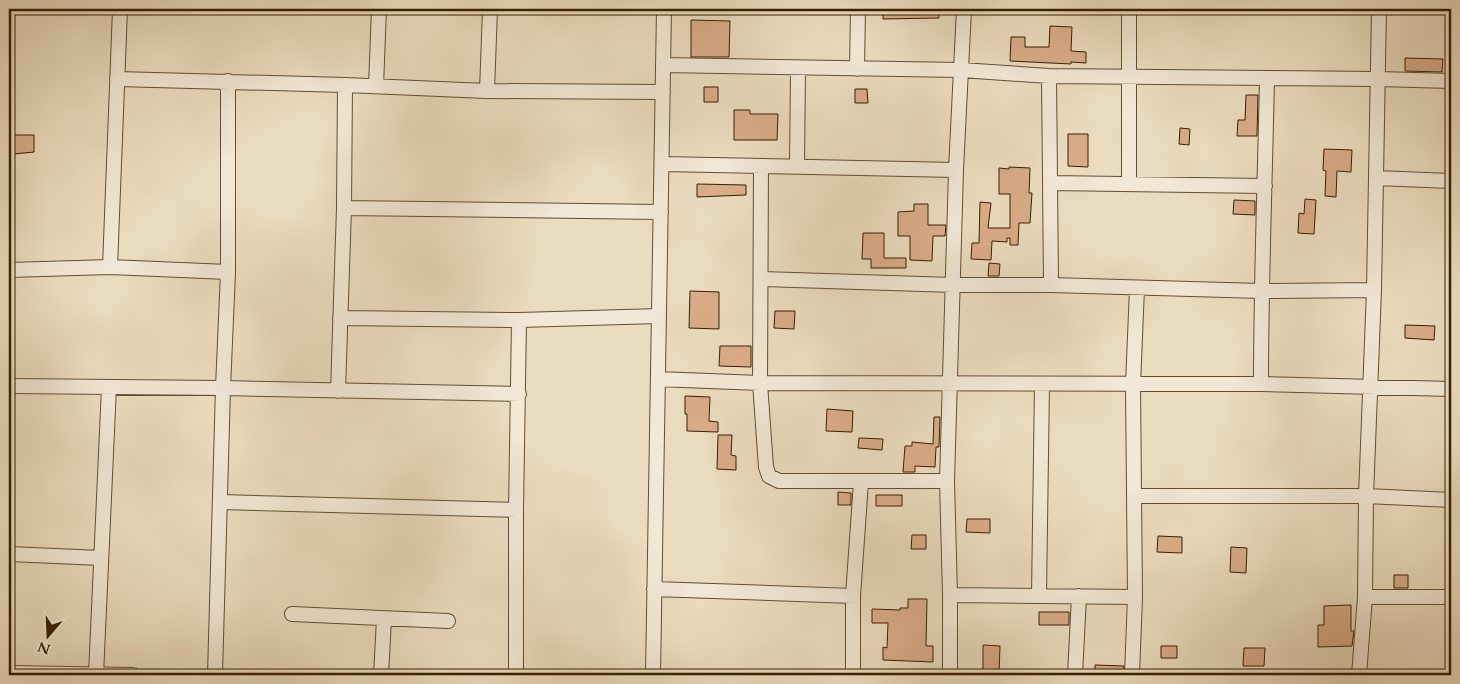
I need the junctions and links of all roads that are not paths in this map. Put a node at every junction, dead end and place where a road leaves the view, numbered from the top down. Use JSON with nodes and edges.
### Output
{"nodes":[{"id":1,"x":120,"y":9,"type":"edge"},
{"id":2,"x":379,"y":9,"type":"edge"},
{"id":3,"x":490,"y":9,"type":"edge"},
{"id":4,"x":664,"y":9,"type":"edge"},
{"id":5,"x":858,"y":9,"type":"edge"},
{"id":6,"x":964,"y":9,"type":"edge"},
{"id":7,"x":1128,"y":9,"type":"edge"},
{"id":8,"x":1379,"y":9,"type":"edge"},
{"id":9,"x":663,"y":65,"type":"junction"},
{"id":10,"x":798,"y":68,"type":"junction"},
{"id":11,"x":857,"y":68,"type":"junction"},
{"id":12,"x":961,"y":70,"type":"junction"},
{"id":13,"x":1049,"y":76,"type":"junction"},
{"id":14,"x":1128,"y":77,"type":"junction"},
{"id":15,"x":1267,"y":78,"type":"junction"},
{"id":16,"x":117,"y":79,"type":"junction"},
{"id":17,"x":1379,"y":79,"type":"junction"},
{"id":18,"x":228,"y":81,"type":"junction"},
{"id":19,"x":1451,"y":81,"type":"edge"},
{"id":20,"x":345,"y":85,"type":"junction"},
{"id":21,"x":376,"y":86,"type":"junction"},
{"id":22,"x":487,"y":91,"type":"junction"},
{"id":23,"x":663,"y":92,"type":"junction"},
{"id":24,"x":662,"y":164,"type":"junction"},
{"id":25,"x":760,"y":167,"type":"junction"},
{"id":26,"x":797,"y":167,"type":"junction"},
{"id":27,"x":956,"y":170,"type":"junction"},
{"id":28,"x":1376,"y":178,"type":"junction"},
{"id":29,"x":1451,"y":181,"type":"edge"},
{"id":30,"x":1050,"y":183,"type":"junction"},
{"id":31,"x":1129,"y":184,"type":"junction"},
{"id":32,"x":1265,"y":186,"type":"junction"},
{"id":33,"x":344,"y":208,"type":"junction"},
{"id":34,"x":661,"y":212,"type":"junction"},
{"id":35,"x":110,"y":267,"type":"junction"},
{"id":36,"x":9,"y":270,"type":"edge"},
{"id":37,"x":228,"y":272,"type":"junction"},
{"id":38,"x":762,"y":280,"type":"junction"},
{"id":39,"x":954,"y":285,"type":"junction"},
{"id":40,"x":1051,"y":285,"type":"junction"},
{"id":41,"x":1137,"y":288,"type":"junction"},
{"id":42,"x":1374,"y":290,"type":"junction"},
{"id":43,"x":1261,"y":291,"type":"junction"},
{"id":44,"x":659,"y":316,"type":"junction"},
{"id":45,"x":340,"y":318,"type":"junction"},
{"id":46,"x":519,"y":320,"type":"junction"},
{"id":47,"x":658,"y":380,"type":"junction"},
{"id":48,"x":950,"y":382,"type":"junction"},
{"id":49,"x":760,"y":383,"type":"junction"},
{"id":50,"x":1042,"y":384,"type":"junction"},
{"id":51,"x":1261,"y":384,"type":"junction"},
{"id":52,"x":1133,"y":385,"type":"junction"},
{"id":53,"x":9,"y":386,"type":"edge"},
{"id":54,"x":109,"y":387,"type":"junction"},
{"id":55,"x":1371,"y":387,"type":"junction"},
{"id":56,"x":223,"y":388,"type":"junction"},
{"id":57,"x":1451,"y":389,"type":"edge"},
{"id":58,"x":338,"y":391,"type":"junction"},
{"id":59,"x":519,"y":394,"type":"junction"},
{"id":60,"x":948,"y":481,"type":"junction"},
{"id":61,"x":861,"y":482,"type":"junction"},
{"id":62,"x":1135,"y":496,"type":"junction"},
{"id":63,"x":1366,"y":496,"type":"junction"},
{"id":64,"x":1451,"y":500,"type":"edge"},
{"id":65,"x":220,"y":502,"type":"junction"},
{"id":66,"x":516,"y":510,"type":"junction"},
{"id":67,"x":9,"y":554,"type":"edge"},
{"id":68,"x":101,"y":558,"type":"junction"},
{"id":69,"x":654,"y":589,"type":"junction"},
{"id":70,"x":1039,"y":595,"type":"junction"},
{"id":71,"x":853,"y":596,"type":"junction"},
{"id":72,"x":950,"y":596,"type":"junction"},
{"id":73,"x":1079,"y":596,"type":"junction"},
{"id":74,"x":1135,"y":597,"type":"junction"},
{"id":75,"x":1365,"y":597,"type":"junction"},
{"id":76,"x":1451,"y":597,"type":"edge"},
{"id":77,"x":292,"y":614,"type":"dead end"},
{"id":78,"x":384,"y":619,"type":"junction"},
{"id":79,"x":448,"y":621,"type":"dead end"},
{"id":80,"x":9,"y":673,"type":"edge"},
{"id":81,"x":56,"y":674,"type":"edge"},
{"id":82,"x":96,"y":674,"type":"edge"},
{"id":83,"x":133,"y":675,"type":"edge"},
{"id":84,"x":215,"y":675,"type":"edge"},
{"id":85,"x":381,"y":675,"type":"edge"},
{"id":86,"x":516,"y":675,"type":"edge"},
{"id":87,"x":653,"y":675,"type":"edge"},
{"id":88,"x":853,"y":675,"type":"edge"},
{"id":89,"x":950,"y":675,"type":"edge"},
{"id":90,"x":1075,"y":675,"type":"edge"},
{"id":91,"x":1132,"y":675,"type":"edge"},
{"id":92,"x":1359,"y":675,"type":"edge"}],
"edges":[{"from":1,"to":16,"type":"street"},
{"from":2,"to":21,"type":"street"},
{"from":3,"to":22,"type":"street"},
{"from":4,"to":9,"type":"street"},
{"from":5,"to":11,"type":"street"},
{"from":6,"to":12,"type":"street"},
{"from":7,"to":14,"type":"street"},
{"from":8,"to":17,"type":"street"},
{"from":9,"to":10,"type":"street"},
{"from":9,"to":23,"type":"street"},
{"from":10,"to":11,"type":"street"},
{"from":10,"to":26,"type":"street"},
{"from":11,"to":12,"type":"street"},
{"from":12,"to":13,"type":"street"},
{"from":12,"to":27,"type":"street"},
{"from":13,"to":14,"type":"street"},
{"from":13,"to":30,"type":"street"},
{"from":14,"to":15,"type":"street"},
{"from":14,"to":31,"type":"street"},
{"from":15,"to":17,"type":"street"},
{"from":15,"to":32,"type":"street"},
{"from":16,"to":18,"type":"street"},
{"from":16,"to":35,"type":"street"},
{"from":17,"to":19,"type":"street"},
{"from":17,"to":28,"type":"street"},
{"from":18,"to":20,"type":"street"},
{"from":18,"to":37,"type":"street"},
{"from":20,"to":21,"type":"street"},
{"from":20,"to":33,"type":"street"},
{"from":21,"to":22,"type":"street"},
{"from":22,"to":23,"type":"street"},
{"from":23,"to":24,"type":"street"},
{"from":24,"to":25,"type":"street"},
{"from":24,"to":34,"type":"street"},
{"from":25,"to":26,"type":"street"},
{"from":25,"to":38,"type":"street"},
{"from":26,"to":27,"type":"street"},
{"from":27,"to":39,"type":"street"},
{"from":28,"to":29,"type":"street"},
{"from":28,"to":42,"type":"street"},
{"from":30,"to":31,"type":"street"},
{"from":30,"to":40,"type":"street"},
{"from":31,"to":32,"type":"street"},
{"from":32,"to":43,"type":"street"},
{"from":33,"to":34,"type":"street"},
{"from":33,"to":45,"type":"street"},
{"from":34,"to":44,"type":"street"},
{"from":35,"to":36,"type":"street"},
{"from":35,"to":37,"type":"street"},
{"from":37,"to":56,"type":"street"},
{"from":38,"to":39,"type":"street"},
{"from":38,"to":49,"type":"street"},
{"from":39,"to":40,"type":"street"},
{"from":39,"to":48,"type":"street"},
{"from":40,"to":41,"type":"street"},
{"from":41,"to":43,"type":"street"},
{"from":41,"to":52,"type":"street"},
{"from":42,"to":43,"type":"street"},
{"from":42,"to":55,"type":"street"},
{"from":43,"to":51,"type":"street"},
{"from":44,"to":46,"type":"street"},
{"from":44,"to":47,"type":"street"},
{"from":45,"to":46,"type":"street"},
{"from":45,"to":58,"type":"street"},
{"from":46,"to":59,"type":"street"},
{"from":47,"to":49,"type":"street"},
{"from":47,"to":69,"type":"street"},
{"from":48,"to":49,"type":"street"},
{"from":48,"to":50,"type":"street"},
{"from":48,"to":60,"type":"street"},
{"from":49,"to":61,"type":"street"},
{"from":50,"to":52,"type":"street"},
{"from":50,"to":70,"type":"street"},
{"from":51,"to":52,"type":"street"},
{"from":51,"to":55,"type":"street"},
{"from":52,"to":62,"type":"street"},
{"from":53,"to":54,"type":"street"},
{"from":54,"to":56,"type":"street"},
{"from":54,"to":68,"type":"street"},
{"from":55,"to":57,"type":"street"},
{"from":55,"to":63,"type":"street"},
{"from":56,"to":58,"type":"street"},
{"from":56,"to":65,"type":"street"},
{"from":58,"to":59,"type":"street"},
{"from":59,"to":66,"type":"street"},
{"from":60,"to":61,"type":"street"},
{"from":60,"to":72,"type":"street"},
{"from":61,"to":71,"type":"street"},
{"from":62,"to":63,"type":"street"},
{"from":62,"to":74,"type":"street"},
{"from":63,"to":64,"type":"street"},
{"from":63,"to":75,"type":"street"},
{"from":65,"to":66,"type":"street"},
{"from":65,"to":84,"type":"street"},
{"from":66,"to":86,"type":"street"},
{"from":67,"to":68,"type":"street"},
{"from":68,"to":82,"type":"street"},
{"from":69,"to":71,"type":"street"},
{"from":69,"to":87,"type":"street"},
{"from":70,"to":72,"type":"street"},
{"from":70,"to":73,"type":"street"},
{"from":71,"to":88,"type":"street"},
{"from":72,"to":89,"type":"street"},
{"from":73,"to":74,"type":"street"},
{"from":73,"to":90,"type":"street"},
{"from":74,"to":91,"type":"street"},
{"from":75,"to":76,"type":"street"},
{"from":75,"to":92,"type":"street"},
{"from":77,"to":78,"type":"street"},
{"from":78,"to":79,"type":"street"},
{"from":78,"to":85,"type":"street"},
{"from":80,"to":81,"type":"street"},
{"from":81,"to":82,"type":"street"},
{"from":82,"to":83,"type":"street"}]}
